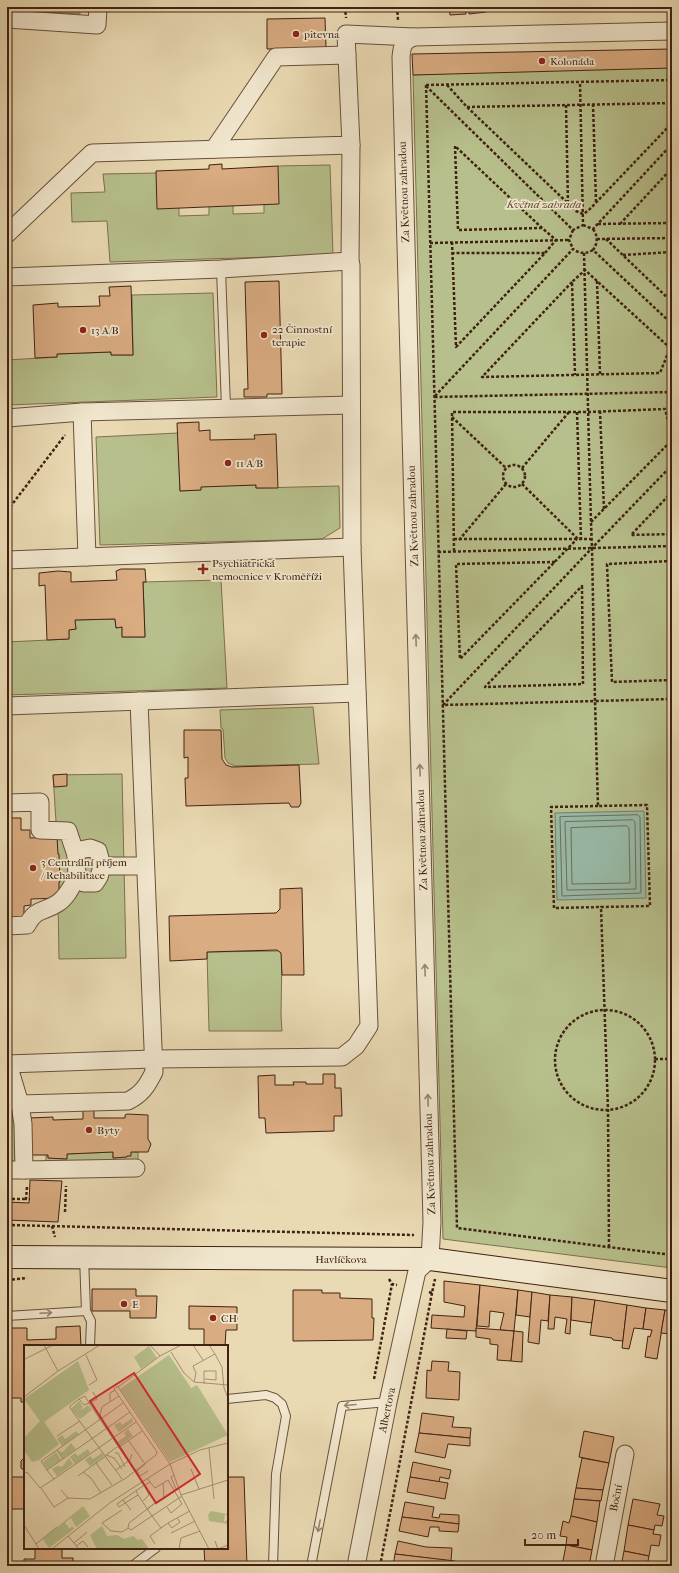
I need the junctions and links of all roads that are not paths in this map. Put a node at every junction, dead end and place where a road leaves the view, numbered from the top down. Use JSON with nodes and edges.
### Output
{"nodes":[{"id":1,"x":98,"y":7,"type":"edge"},
{"id":2,"x":7,"y":19,"type":"edge"},
{"id":3,"x":672,"y":31,"type":"edge"},
{"id":4,"x":414,"y":37,"type":"junction"},
{"id":5,"x":347,"y":55,"type":"junction"},
{"id":6,"x":351,"y":144,"type":"junction"},
{"id":7,"x":214,"y":149,"type":"junction"},
{"id":8,"x":7,"y":234,"type":"edge"},
{"id":9,"x":350,"y":261,"type":"junction"},
{"id":10,"x":221,"y":269,"type":"junction"},
{"id":11,"x":7,"y":277,"type":"edge"},
{"id":12,"x":351,"y":405,"type":"junction"},
{"id":13,"x":226,"y":408,"type":"junction"},
{"id":14,"x":82,"y":412,"type":"junction"},
{"id":15,"x":7,"y":418,"type":"edge"},
{"id":16,"x":352,"y":547,"type":"junction"},
{"id":17,"x":88,"y":557,"type":"junction"},
{"id":18,"x":7,"y":560,"type":"edge"},
{"id":19,"x":357,"y":693,"type":"junction"},
{"id":20,"x":139,"y":701,"type":"junction"},
{"id":21,"x":7,"y":706,"type":"edge"},
{"id":22,"x":7,"y":803,"type":"edge"},
{"id":23,"x":76,"y":855,"type":"junction"},
{"id":24,"x":102,"y":866,"type":"junction"},
{"id":25,"x":145,"y":866,"type":"junction"},
{"id":26,"x":77,"y":877,"type":"junction"},
{"id":27,"x":7,"y":926,"type":"edge"},
{"id":28,"x":152,"y":1059,"type":"junction"},
{"id":29,"x":7,"y":1064,"type":"edge"},
{"id":30,"x":20,"y":1104,"type":"junction"},
{"id":31,"x":136,"y":1168,"type":"dead end"},
{"id":32,"x":15,"y":1170,"type":"edge"},
{"id":33,"x":7,"y":1257,"type":"edge"},
{"id":34,"x":84,"y":1257,"type":"junction"},
{"id":35,"x":435,"y":1267,"type":"junction"},
{"id":36,"x":672,"y":1291,"type":"edge"},
{"id":37,"x":86,"y":1311,"type":"junction"},
{"id":38,"x":7,"y":1316,"type":"edge"},
{"id":39,"x":90,"y":1345,"type":"edge"},
{"id":40,"x":228,"y":1399,"type":"edge"},
{"id":41,"x":388,"y":1402,"type":"junction"},
{"id":42,"x":625,"y":1454,"type":"dead end"},
{"id":43,"x":155,"y":1549,"type":"edge"},
{"id":44,"x":132,"y":1566,"type":"edge"},
{"id":45,"x":273,"y":1566,"type":"edge"},
{"id":46,"x":311,"y":1566,"type":"edge"},
{"id":47,"x":356,"y":1566,"type":"edge"},
{"id":48,"x":604,"y":1566,"type":"edge"}],
"edges":[{"from":1,"to":2,"type":"street"},
{"from":3,"to":4,"type":"street"},
{"from":4,"to":5,"type":"street"},
{"from":35,"to":4,"type":"street","name":"Za Květnou zahradou","one_way":true},
{"from":5,"to":6,"type":"street"},
{"from":5,"to":7,"type":"street"},
{"from":6,"to":7,"type":"street"},
{"from":6,"to":9,"type":"street"},
{"from":7,"to":8,"type":"street"},
{"from":9,"to":10,"type":"street"},
{"from":9,"to":12,"type":"street"},
{"from":10,"to":11,"type":"street"},
{"from":10,"to":13,"type":"lane"},
{"from":12,"to":13,"type":"street"},
{"from":12,"to":16,"type":"street"},
{"from":13,"to":14,"type":"street"},
{"from":14,"to":15,"type":"street"},
{"from":14,"to":17,"type":"street"},
{"from":16,"to":17,"type":"street"},
{"from":16,"to":19,"type":"street"},
{"from":17,"to":18,"type":"street"},
{"from":19,"to":20,"type":"street"},
{"from":19,"to":28,"type":"street"},
{"from":20,"to":21,"type":"street"},
{"from":20,"to":25,"type":"street"},
{"from":22,"to":23,"type":"street"},
{"from":23,"to":24,"type":"street"},
{"from":23,"to":26,"type":"street"},
{"from":24,"to":25,"type":"street"},
{"from":24,"to":26,"type":"street"},
{"from":25,"to":28,"type":"street"},
{"from":26,"to":27,"type":"street"},
{"from":28,"to":29,"type":"street"},
{"from":28,"to":30,"type":"street"},
{"from":29,"to":30,"type":"street"},
{"from":30,"to":32,"type":"street"},
{"from":31,"to":32,"type":"street"},
{"from":33,"to":34,"type":"street","name":"Havlíčkova"},
{"from":34,"to":35,"type":"street","name":"Havlíčkova"},
{"from":34,"to":37,"type":"lane"},
{"from":35,"to":36,"type":"street","name":"Havlíčkova"},
{"from":35,"to":41,"type":"street","name":"Albertova"},
{"from":38,"to":37,"type":"lane","one_way":true},
{"from":37,"to":39,"type":"lane"},
{"from":40,"to":45,"type":"lane"},
{"from":41,"to":46,"type":"lane","one_way":true},
{"from":41,"to":47,"type":"street","name":"Albertova"},
{"from":42,"to":48,"type":"street","name":"Boční"},
{"from":43,"to":44,"type":"lane"}]}
